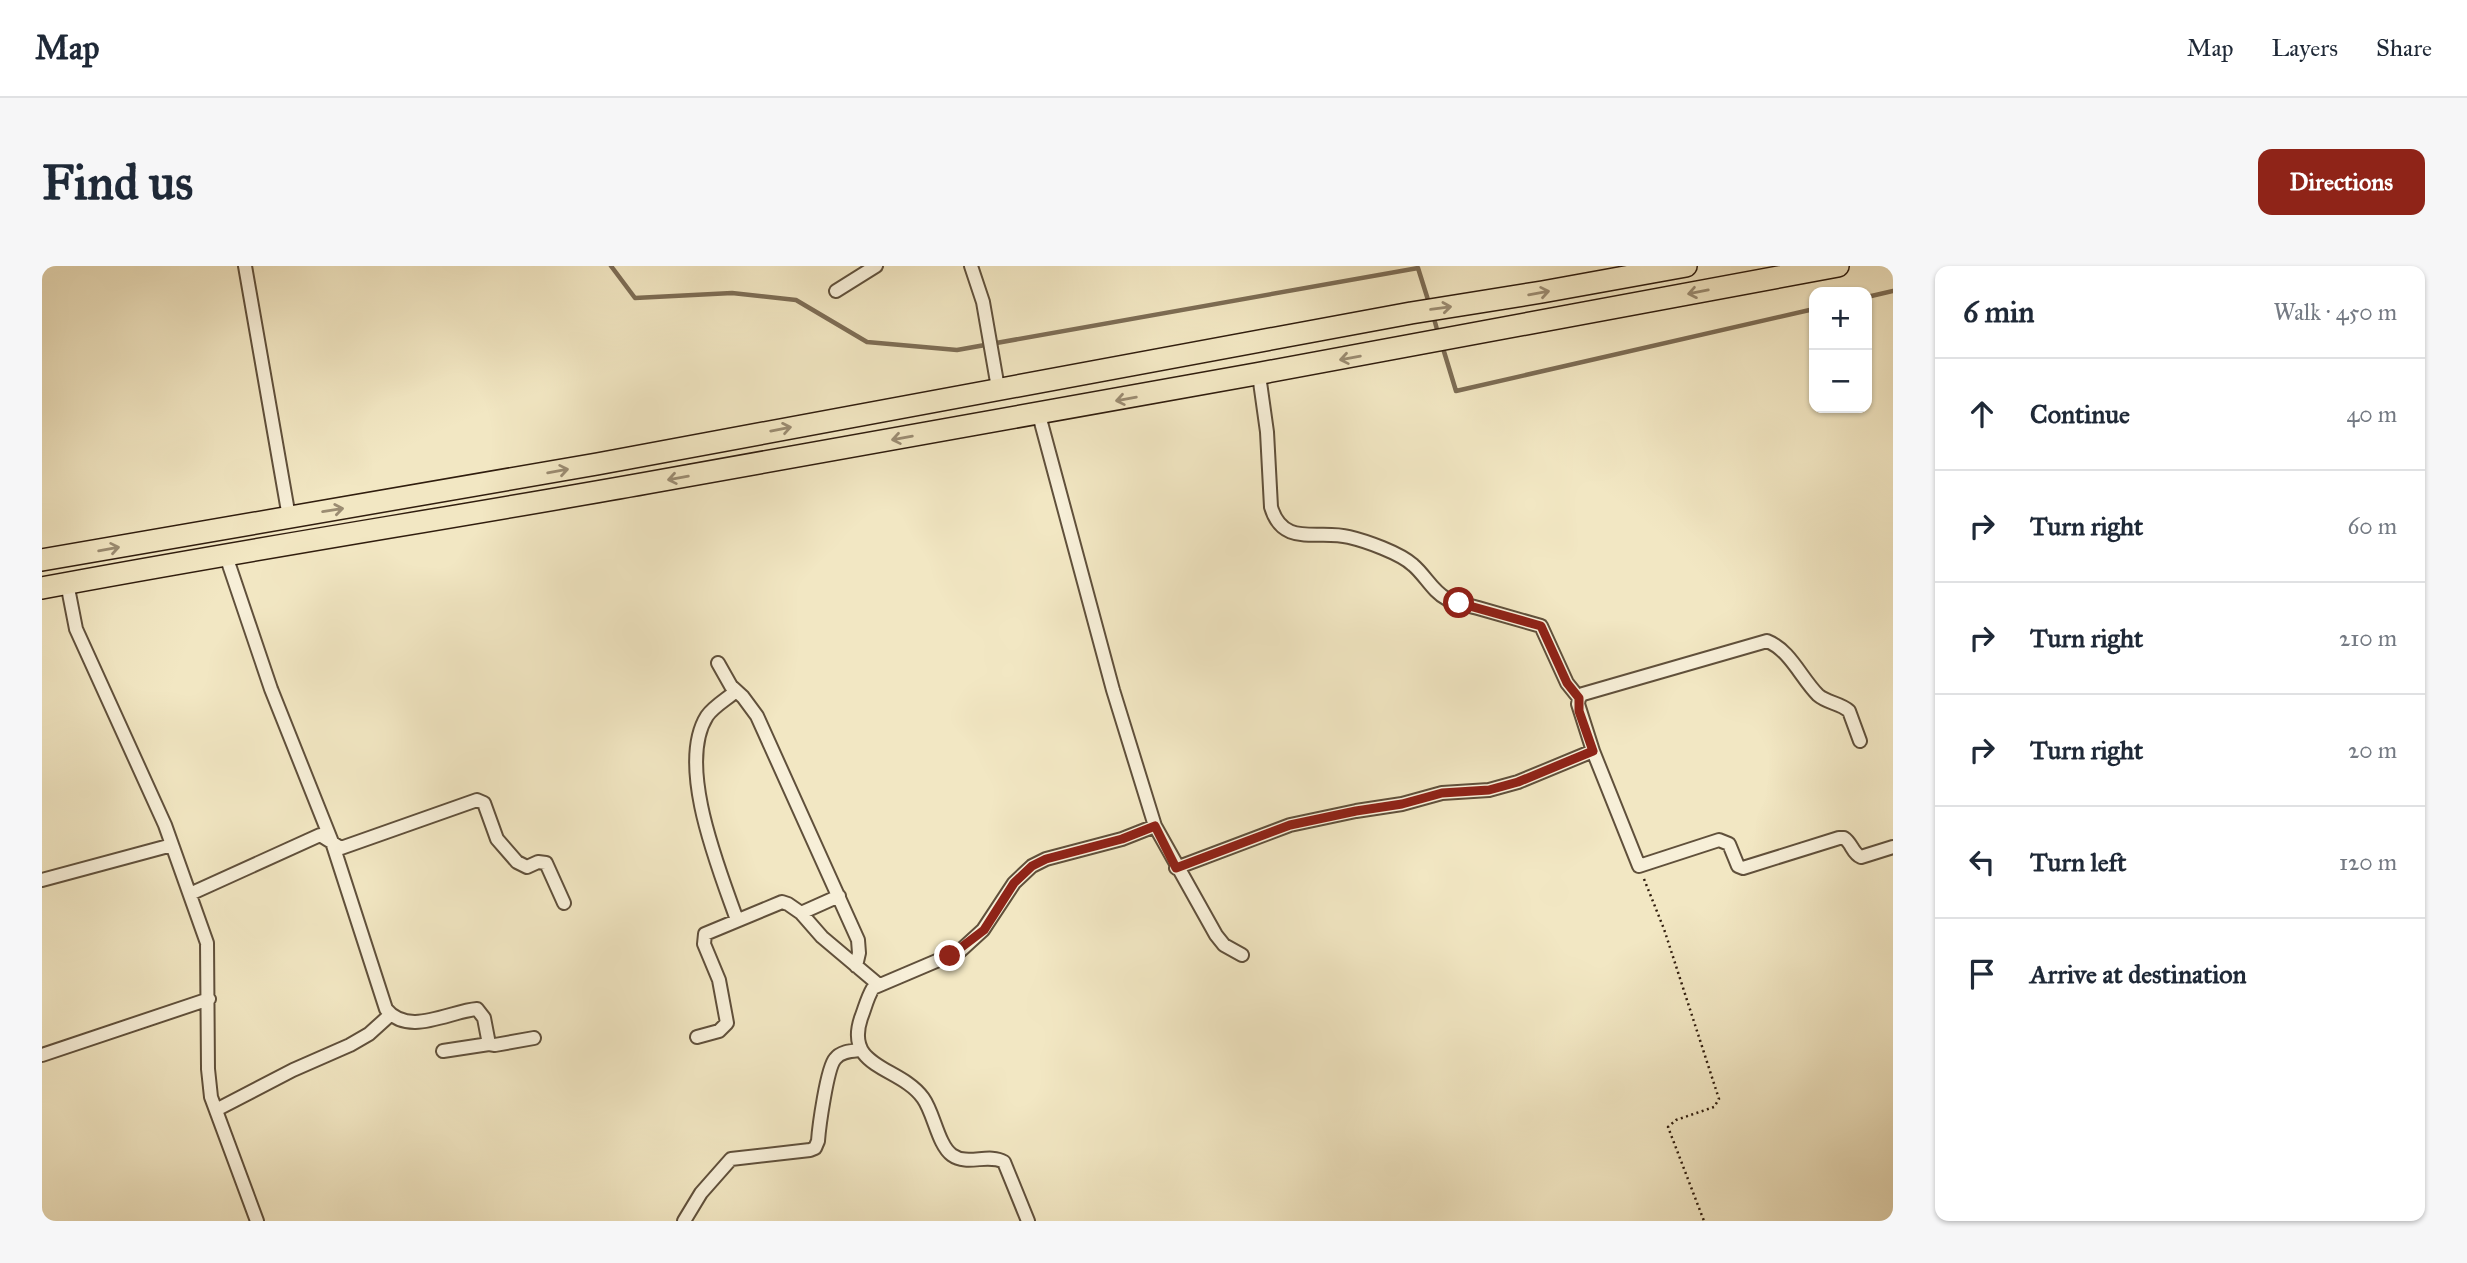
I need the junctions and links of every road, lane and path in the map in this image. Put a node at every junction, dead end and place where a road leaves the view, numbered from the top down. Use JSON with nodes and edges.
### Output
{"nodes":[{"id":1,"x":244,"y":266,"type":"edge"},
{"id":2,"x":876,"y":266,"type":"edge"},
{"id":3,"x":971,"y":266,"type":"edge"},
{"id":4,"x":1686,"y":266,"type":"edge"},
{"id":5,"x":1838,"y":266,"type":"edge"},
{"id":6,"x":836,"y":291,"type":"dead end"},
{"id":7,"x":1259,"y":375,"type":"junction"},
{"id":8,"x":998,"y":388,"type":"junction"},
{"id":9,"x":1039,"y":415,"type":"junction"},
{"id":10,"x":289,"y":517,"type":"junction"},
{"id":11,"x":225,"y":553,"type":"junction"},
{"id":12,"x":42,"y":560,"type":"edge"},
{"id":13,"x":67,"y":583,"type":"junction"},
{"id":14,"x":42,"y":588,"type":"edge"},
{"id":15,"x":718,"y":663,"type":"dead end"},
{"id":16,"x":736,"y":691,"type":"junction"},
{"id":17,"x":1579,"y":698,"type":"junction"},
{"id":18,"x":1860,"y":741,"type":"dead end"},
{"id":19,"x":1593,"y":751,"type":"junction"},
{"id":20,"x":1155,"y":826,"type":"junction"},
{"id":21,"x":332,"y":842,"type":"junction"},
{"id":22,"x":172,"y":845,"type":"junction"},
{"id":23,"x":1893,"y":847,"type":"edge"},
{"id":24,"x":1639,"y":866,"type":"junction"},
{"id":25,"x":1176,"y":868,"type":"junction"},
{"id":26,"x":42,"y":880,"type":"edge"},
{"id":27,"x":190,"y":894,"type":"junction"},
{"id":28,"x":839,"y":896,"type":"junction"},
{"id":29,"x":564,"y":903,"type":"dead end"},
{"id":30,"x":801,"y":913,"type":"junction"},
{"id":31,"x":737,"y":920,"type":"junction"},
{"id":32,"x":1242,"y":955,"type":"dead end"},
{"id":33,"x":856,"y":966,"type":"junction"},
{"id":34,"x":879,"y":985,"type":"junction"},
{"id":35,"x":209,"y":999,"type":"junction"},
{"id":36,"x":390,"y":1015,"type":"junction"},
{"id":37,"x":697,"y":1037,"type":"dead end"},
{"id":38,"x":534,"y":1038,"type":"dead end"},
{"id":39,"x":489,"y":1044,"type":"junction"},
{"id":40,"x":861,"y":1050,"type":"junction"},
{"id":41,"x":443,"y":1051,"type":"dead end"},
{"id":42,"x":42,"y":1055,"type":"edge"},
{"id":43,"x":216,"y":1110,"type":"junction"},
{"id":44,"x":257,"y":1221,"type":"edge"},
{"id":45,"x":684,"y":1221,"type":"edge"},
{"id":46,"x":1028,"y":1221,"type":"edge"},
{"id":47,"x":1704,"y":1221,"type":"edge"}],
"edges":[{"from":1,"to":10,"type":"street"},
{"from":2,"to":6,"type":"street"},
{"from":3,"to":8,"type":"street"},
{"from":8,"to":4,"type":"highway","one_way":true},
{"from":5,"to":7,"type":"highway","one_way":true},
{"from":7,"to":9,"type":"highway","one_way":true},
{"from":7,"to":17,"type":"street"},
{"from":10,"to":8,"type":"highway","one_way":true},
{"from":9,"to":11,"type":"highway","one_way":true},
{"from":9,"to":20,"type":"street"},
{"from":12,"to":10,"type":"highway","one_way":true},
{"from":11,"to":13,"type":"highway"},
{"from":11,"to":21,"type":"street"},
{"from":13,"to":14,"type":"highway"},
{"from":13,"to":22,"type":"street"},
{"from":15,"to":16,"type":"street"},
{"from":16,"to":28,"type":"street"},
{"from":16,"to":31,"type":"street"},
{"from":17,"to":18,"type":"street"},
{"from":17,"to":19,"type":"street"},
{"from":19,"to":24,"type":"street"},
{"from":19,"to":25,"type":"street"},
{"from":20,"to":25,"type":"street"},
{"from":20,"to":34,"type":"street"},
{"from":21,"to":27,"type":"street"},
{"from":21,"to":29,"type":"street"},
{"from":21,"to":36,"type":"street"},
{"from":22,"to":26,"type":"street"},
{"from":22,"to":27,"type":"street"},
{"from":23,"to":24,"type":"street"},
{"from":24,"to":47,"type":"path"},
{"from":25,"to":32,"type":"street"},
{"from":27,"to":35,"type":"street"},
{"from":28,"to":30,"type":"street"},
{"from":28,"to":33,"type":"street"},
{"from":30,"to":31,"type":"street"},
{"from":30,"to":33,"type":"street"},
{"from":31,"to":37,"type":"street"},
{"from":33,"to":34,"type":"street"},
{"from":34,"to":40,"type":"street"},
{"from":35,"to":42,"type":"street"},
{"from":35,"to":43,"type":"street"},
{"from":36,"to":39,"type":"street"},
{"from":36,"to":43,"type":"street"},
{"from":38,"to":39,"type":"street"},
{"from":39,"to":41,"type":"street"},
{"from":40,"to":45,"type":"street"},
{"from":40,"to":46,"type":"street"},
{"from":43,"to":44,"type":"street"}]}
